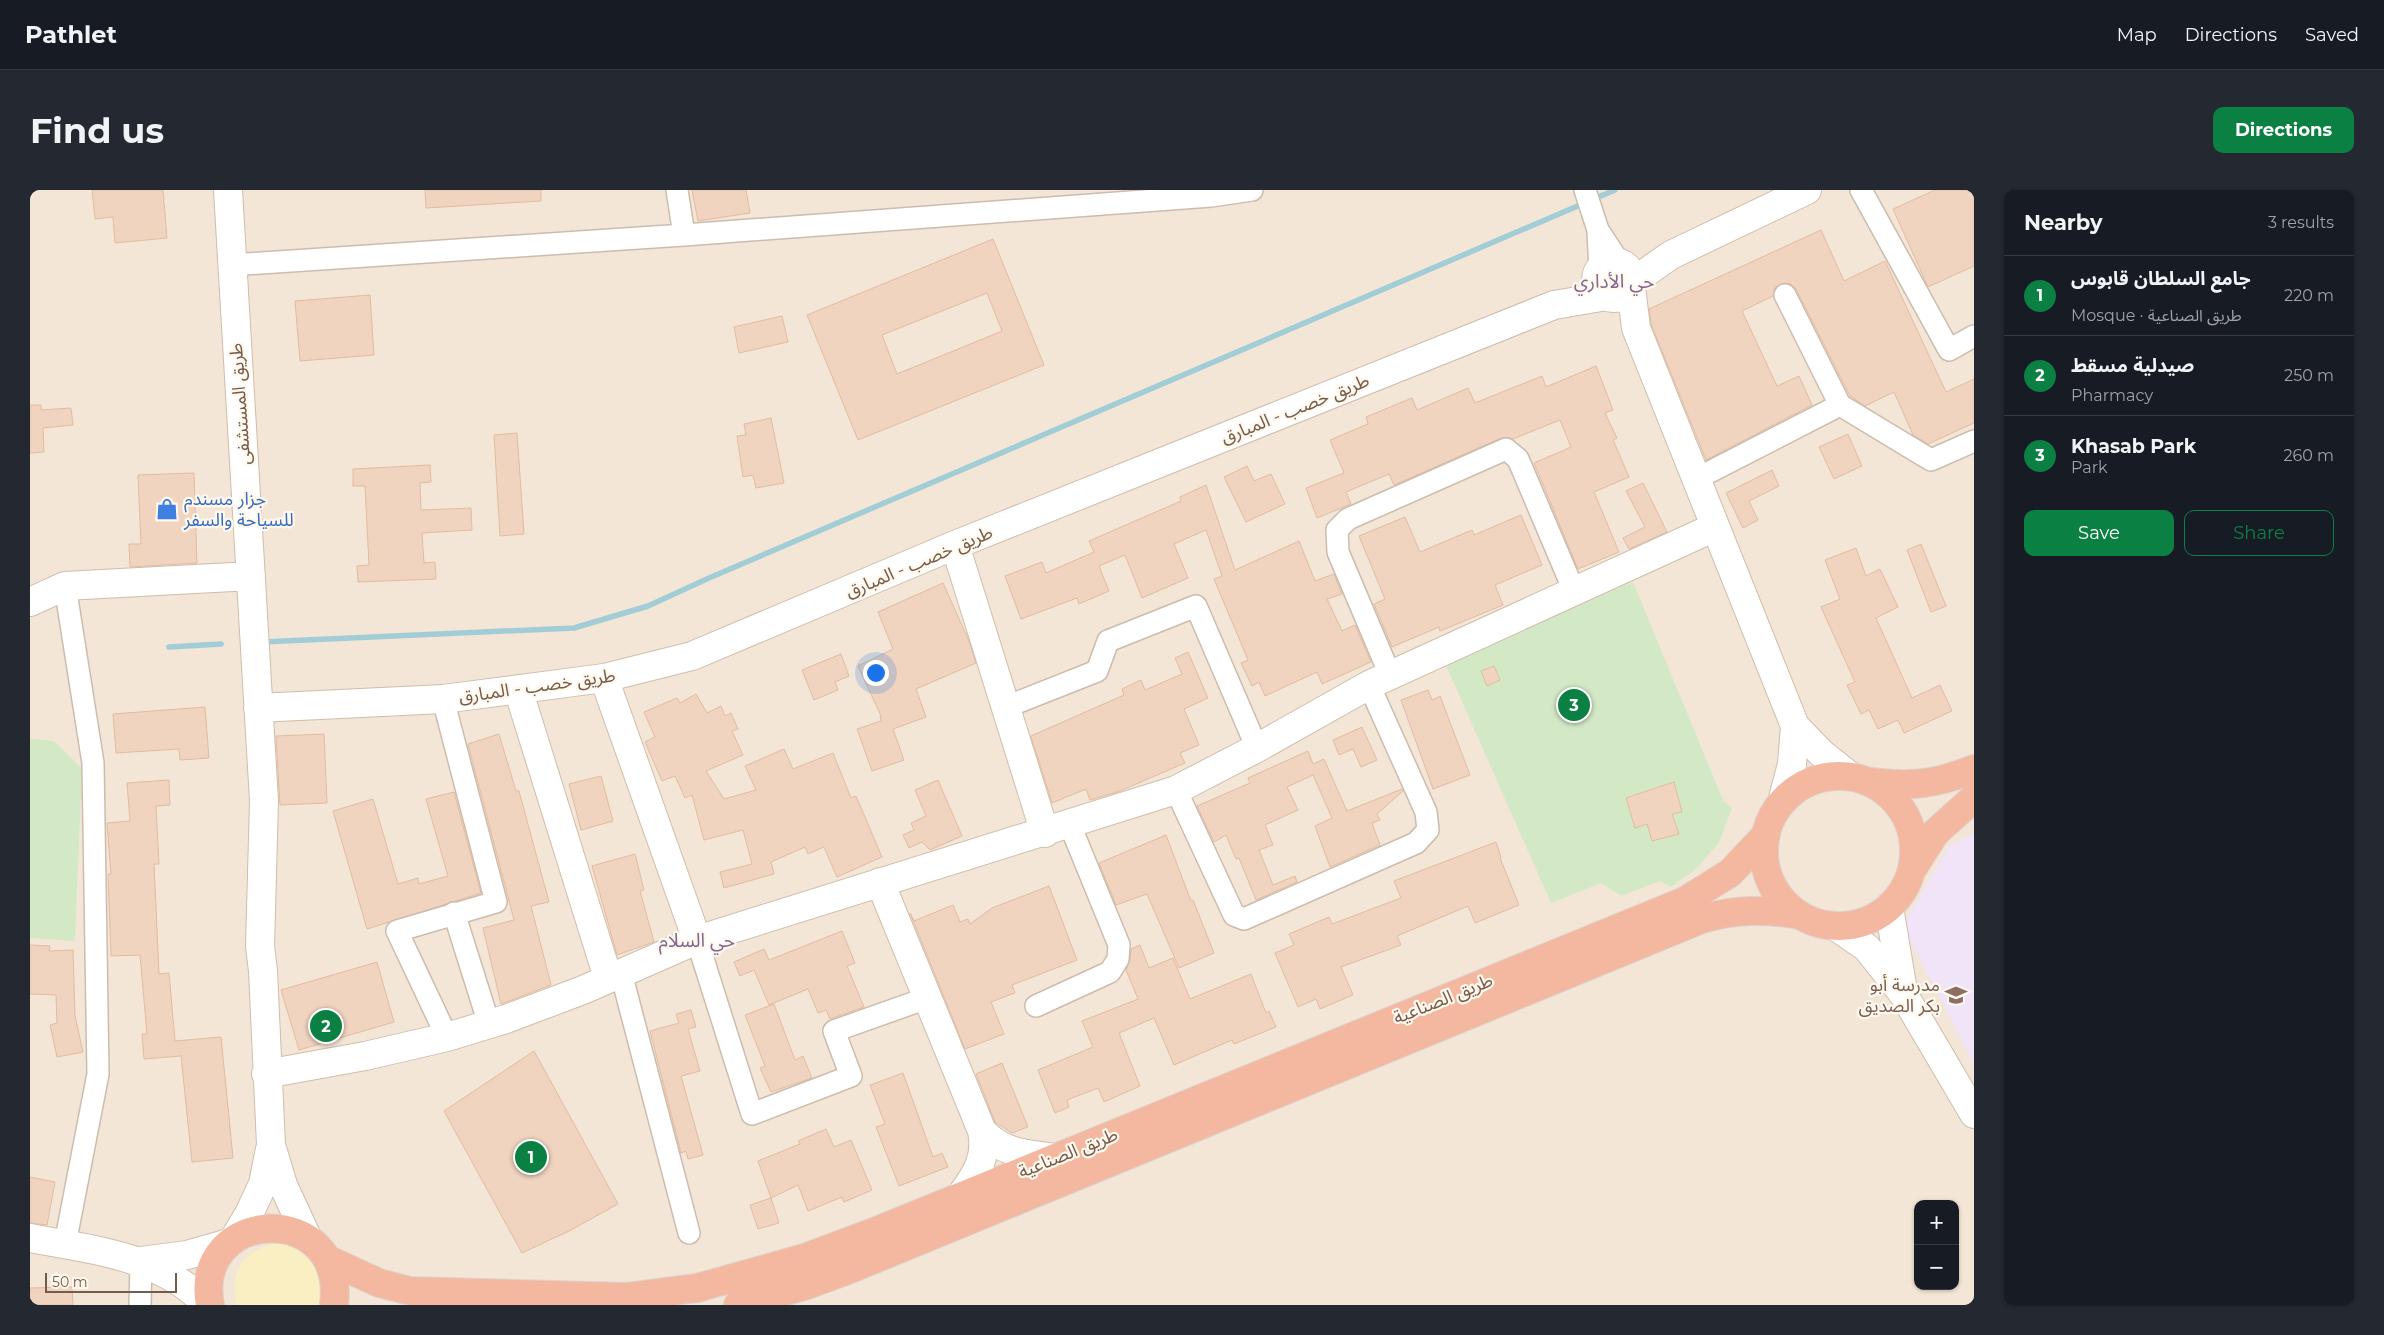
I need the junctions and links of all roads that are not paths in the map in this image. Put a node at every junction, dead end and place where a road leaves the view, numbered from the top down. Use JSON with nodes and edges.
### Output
{"nodes":[{"id":1,"x":228,"y":190,"type":"edge"},
{"id":2,"x":677,"y":190,"type":"edge"},
{"id":3,"x":1252,"y":190,"type":"edge"},
{"id":4,"x":1585,"y":190,"type":"edge"},
{"id":5,"x":1807,"y":190,"type":"edge"},
{"id":6,"x":1861,"y":190,"type":"edge"},
{"id":7,"x":684,"y":235,"type":"junction"},
{"id":8,"x":231,"y":264,"type":"junction"},
{"id":9,"x":1615,"y":279,"type":"junction"},
{"id":10,"x":1785,"y":295,"type":"dead end"},
{"id":11,"x":1974,"y":336,"type":"edge"},
{"id":12,"x":1840,"y":405,"type":"junction"},
{"id":13,"x":1974,"y":441,"type":"edge"},
{"id":14,"x":1696,"y":479,"type":"junction"},
{"id":15,"x":1716,"y":527,"type":"junction"},
{"id":16,"x":954,"y":546,"type":"junction"},
{"id":17,"x":251,"y":576,"type":"junction"},
{"id":18,"x":65,"y":586,"type":"junction"},
{"id":19,"x":1574,"y":591,"type":"junction"},
{"id":20,"x":30,"y":602,"type":"edge"},
{"id":21,"x":604,"y":678,"type":"junction"},
{"id":22,"x":1380,"y":680,"type":"junction"},
{"id":23,"x":518,"y":689,"type":"junction"},
{"id":24,"x":443,"y":699,"type":"junction"},
{"id":25,"x":258,"y":708,"type":"junction"},
{"id":26,"x":1006,"y":708,"type":"junction"},
{"id":27,"x":1795,"y":726,"type":"junction"},
{"id":28,"x":1257,"y":748,"type":"junction"},
{"id":29,"x":1974,"y":769,"type":"edge"},
{"id":30,"x":1860,"y":779,"type":"junction"},
{"id":31,"x":1176,"y":790,"type":"junction"},
{"id":32,"x":1974,"y":798,"type":"edge"},
{"id":33,"x":1782,"y":802,"type":"junction"},
{"id":34,"x":1057,"y":829,"type":"junction"},
{"id":35,"x":1766,"y":835,"type":"junction"},
{"id":36,"x":1913,"y":868,"type":"junction"},
{"id":37,"x":880,"y":882,"type":"junction"},
{"id":38,"x":1889,"y":908,"type":"junction"},
{"id":39,"x":454,"y":913,"type":"junction"},
{"id":40,"x":1800,"y":915,"type":"junction"},
{"id":41,"x":1834,"y":926,"type":"junction"},
{"id":42,"x":697,"y":940,"type":"junction"},
{"id":43,"x":614,"y":976,"type":"junction"},
{"id":44,"x":1904,"y":995,"type":"junction"},
{"id":45,"x":927,"y":998,"type":"junction"},
{"id":46,"x":1036,"y":1006,"type":"dead end"},
{"id":47,"x":489,"y":1024,"type":"junction"},
{"id":48,"x":446,"y":1037,"type":"junction"},
{"id":49,"x":266,"y":1074,"type":"junction"},
{"id":50,"x":1974,"y":1114,"type":"edge"},
{"id":51,"x":982,"y":1131,"type":"junction"},
{"id":52,"x":270,"y":1145,"type":"junction"},
{"id":53,"x":1056,"y":1158,"type":"junction"},
{"id":54,"x":959,"y":1198,"type":"junction"},
{"id":55,"x":689,"y":1233,"type":"dead end"},
{"id":56,"x":307,"y":1237,"type":"junction"},
{"id":57,"x":30,"y":1238,"type":"edge"},
{"id":58,"x":232,"y":1241,"type":"junction"},
{"id":59,"x":65,"y":1244,"type":"junction"},
{"id":60,"x":327,"y":1260,"type":"junction"},
{"id":61,"x":141,"y":1261,"type":"junction"},
{"id":62,"x":140,"y":1305,"type":"edge"},
{"id":63,"x":208,"y":1305,"type":"edge"},
{"id":64,"x":334,"y":1305,"type":"edge"},
{"id":65,"x":738,"y":1305,"type":"edge"}],
"edges":[{"from":1,"to":8,"type":"street","name":"طريق المستشفى"},
{"from":2,"to":7,"type":"street"},
{"from":3,"to":7,"type":"street"},
{"from":4,"to":9,"type":"street"},
{"from":5,"to":9,"type":"street","name":"طريق خصب - المبارق"},
{"from":6,"to":11,"type":"street"},
{"from":7,"to":8,"type":"street"},
{"from":8,"to":17,"type":"street","name":"طريق المستشفى"},
{"from":9,"to":14,"type":"street"},
{"from":9,"to":16,"type":"street","name":"طريق خصب - المبارق"},
{"from":10,"to":12,"type":"street"},
{"from":12,"to":13,"type":"street"},
{"from":12,"to":14,"type":"street"},
{"from":14,"to":15,"type":"street"},
{"from":15,"to":19,"type":"street"},
{"from":15,"to":27,"type":"street"},
{"from":16,"to":21,"type":"street","name":"طريق خصب - المبارق"},
{"from":16,"to":26,"type":"street"},
{"from":17,"to":18,"type":"street"},
{"from":17,"to":25,"type":"street","name":"طريق المستشفى"},
{"from":18,"to":20,"type":"street"},
{"from":18,"to":59,"type":"street"},
{"from":19,"to":22,"type":"street"},
{"from":19,"to":22,"type":"street"},
{"from":21,"to":23,"type":"street","name":"طريق خصب - المبارق"},
{"from":21,"to":42,"type":"street"},
{"from":22,"to":28,"type":"street"},
{"from":22,"to":31,"type":"street"},
{"from":23,"to":24,"type":"street","name":"طريق خصب - المبارق"},
{"from":23,"to":43,"type":"street"},
{"from":24,"to":25,"type":"street","name":"طريق خصب - المبارق"},
{"from":24,"to":39,"type":"street"},
{"from":25,"to":49,"type":"street","name":"طريق المستشفى"},
{"from":26,"to":28,"type":"street"},
{"from":26,"to":34,"type":"street"},
{"from":27,"to":30,"type":"street"},
{"from":27,"to":33,"type":"street"},
{"from":28,"to":31,"type":"street"},
{"from":29,"to":30,"type":"highway"},
{"from":30,"to":33,"type":"highway"},
{"from":30,"to":36,"type":"highway"},
{"from":31,"to":34,"type":"street"},
{"from":32,"to":36,"type":"highway"},
{"from":33,"to":35,"type":"highway"},
{"from":34,"to":37,"type":"street"},
{"from":34,"to":46,"type":"street"},
{"from":35,"to":40,"type":"highway"},
{"from":35,"to":53,"type":"highway","name":"طريق الصناعية"},
{"from":36,"to":38,"type":"highway"},
{"from":37,"to":42,"type":"street"},
{"from":37,"to":45,"type":"street"},
{"from":38,"to":41,"type":"highway"},
{"from":38,"to":44,"type":"street"},
{"from":39,"to":47,"type":"street"},
{"from":39,"to":48,"type":"street"},
{"from":40,"to":41,"type":"highway"},
{"from":40,"to":65,"type":"highway","name":"طريق الصناعية"},
{"from":41,"to":44,"type":"street"},
{"from":42,"to":43,"type":"street"},
{"from":42,"to":45,"type":"street"},
{"from":43,"to":47,"type":"street"},
{"from":43,"to":55,"type":"street"},
{"from":44,"to":50,"type":"street"},
{"from":45,"to":51,"type":"street"},
{"from":47,"to":48,"type":"street"},
{"from":48,"to":49,"type":"street"},
{"from":49,"to":52,"type":"street","name":"طريق المستشفى"},
{"from":51,"to":53,"type":"street"},
{"from":51,"to":54,"type":"street"},
{"from":52,"to":56,"type":"street"},
{"from":52,"to":58,"type":"street"},
{"from":53,"to":54,"type":"highway","name":"طريق الصناعية"},
{"from":54,"to":60,"type":"highway","name":"طريق الصناعية"},
{"from":56,"to":58,"type":"highway"},
{"from":56,"to":60,"type":"highway"},
{"from":57,"to":59,"type":"street"},
{"from":58,"to":61,"type":"street"},
{"from":58,"to":63,"type":"highway"},
{"from":59,"to":61,"type":"street"},
{"from":60,"to":64,"type":"highway"},
{"from":61,"to":62,"type":"street"},
{"from":61,"to":63,"type":"street"}]}
